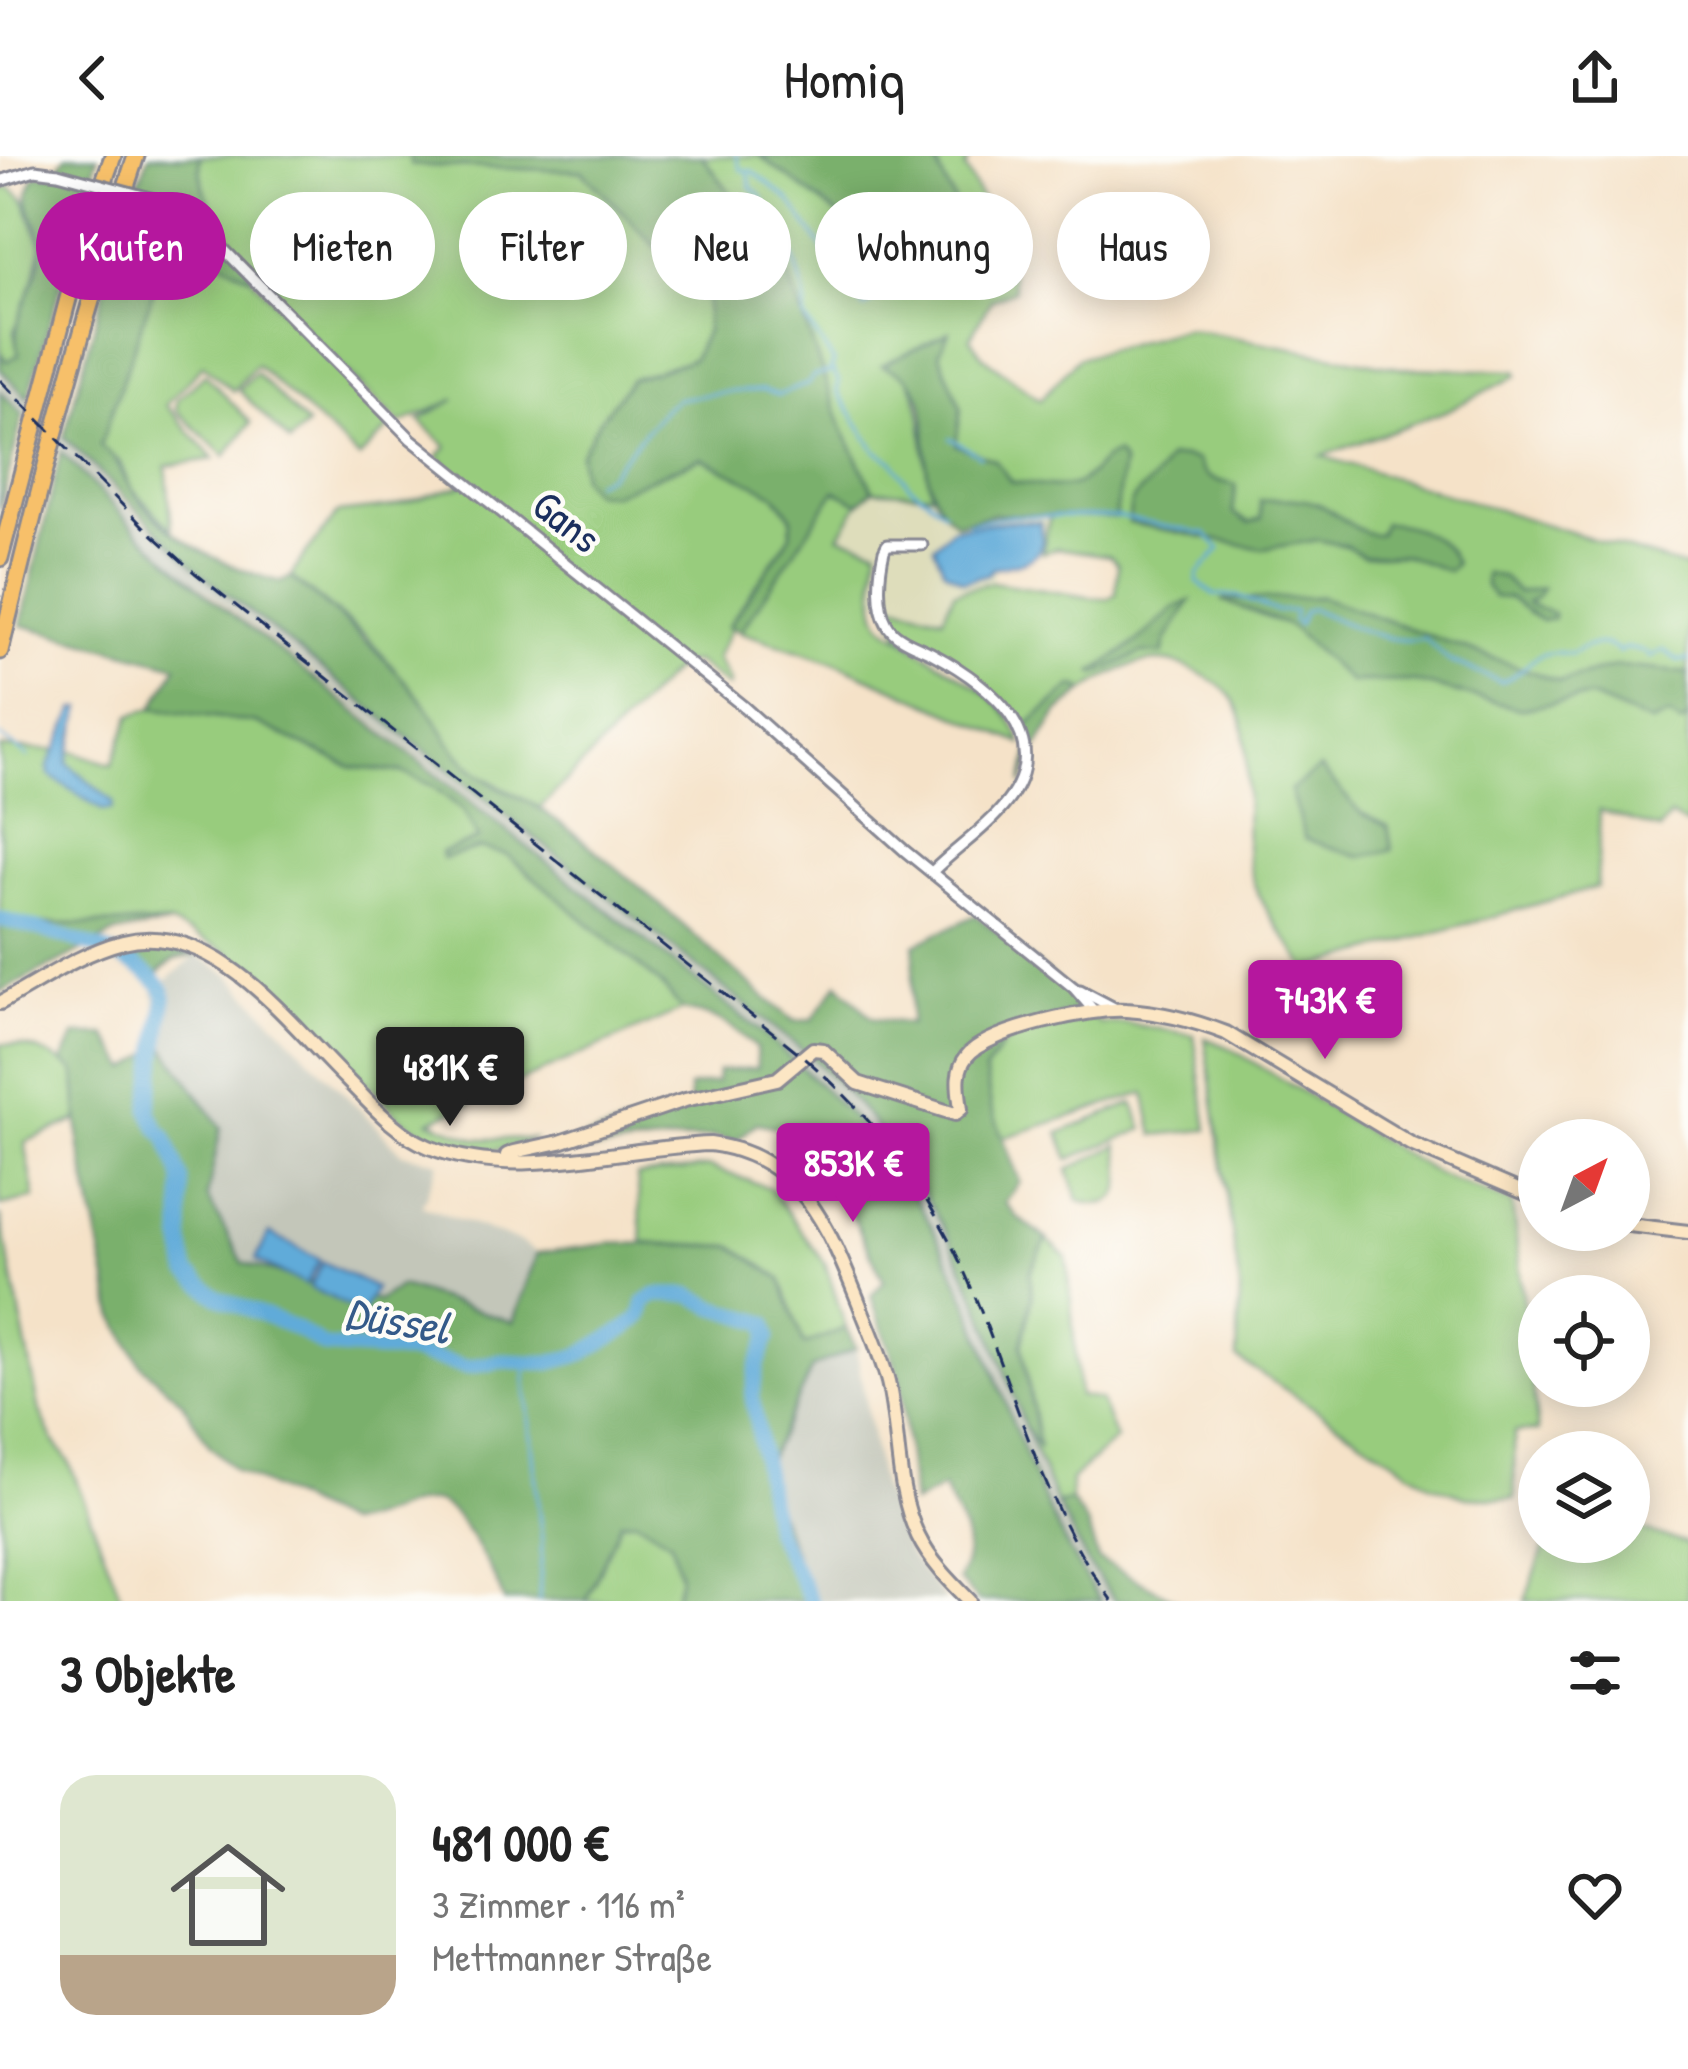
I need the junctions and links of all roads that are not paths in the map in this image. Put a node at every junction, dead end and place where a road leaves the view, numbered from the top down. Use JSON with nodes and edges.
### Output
{"nodes":[{"id":1,"x":113,"y":156,"type":"edge"},
{"id":2,"x":136,"y":156,"type":"edge"},
{"id":3,"x":0,"y":181,"type":"edge"},
{"id":4,"x":922,"y":545,"type":"dead end"},
{"id":5,"x":0,"y":558,"type":"edge"},
{"id":6,"x":0,"y":651,"type":"edge"},
{"id":7,"x":933,"y":872,"type":"junction"},
{"id":8,"x":1074,"y":988,"type":"junction"},
{"id":9,"x":0,"y":1003,"type":"edge"},
{"id":10,"x":1118,"y":1010,"type":"junction"},
{"id":11,"x":1095,"y":1012,"type":"junction"},
{"id":12,"x":506,"y":1161,"type":"junction"},
{"id":13,"x":1518,"y":1189,"type":"edge"},
{"id":14,"x":1650,"y":1227,"type":"edge"},
{"id":15,"x":1688,"y":1232,"type":"edge"},
{"id":16,"x":970,"y":1601,"type":"edge"}],
"edges":[{"from":1,"to":5,"type":"highway"},
{"from":2,"to":6,"type":"highway"},
{"from":3,"to":7,"type":"street","name":"Gans","bridge":true},
{"from":4,"to":7,"type":"street"},
{"from":7,"to":8,"type":"street","name":"Gans"},
{"from":8,"to":10,"type":"street","name":"Gans"},
{"from":8,"to":11,"type":"street","name":"Gans"},
{"from":9,"to":12,"type":"main road"},
{"from":10,"to":11,"type":"main road"},
{"from":10,"to":13,"type":"main road"},
{"from":11,"to":12,"type":"main road"},
{"from":12,"to":16,"type":"main road"},
{"from":14,"to":15,"type":"main road"}]}
